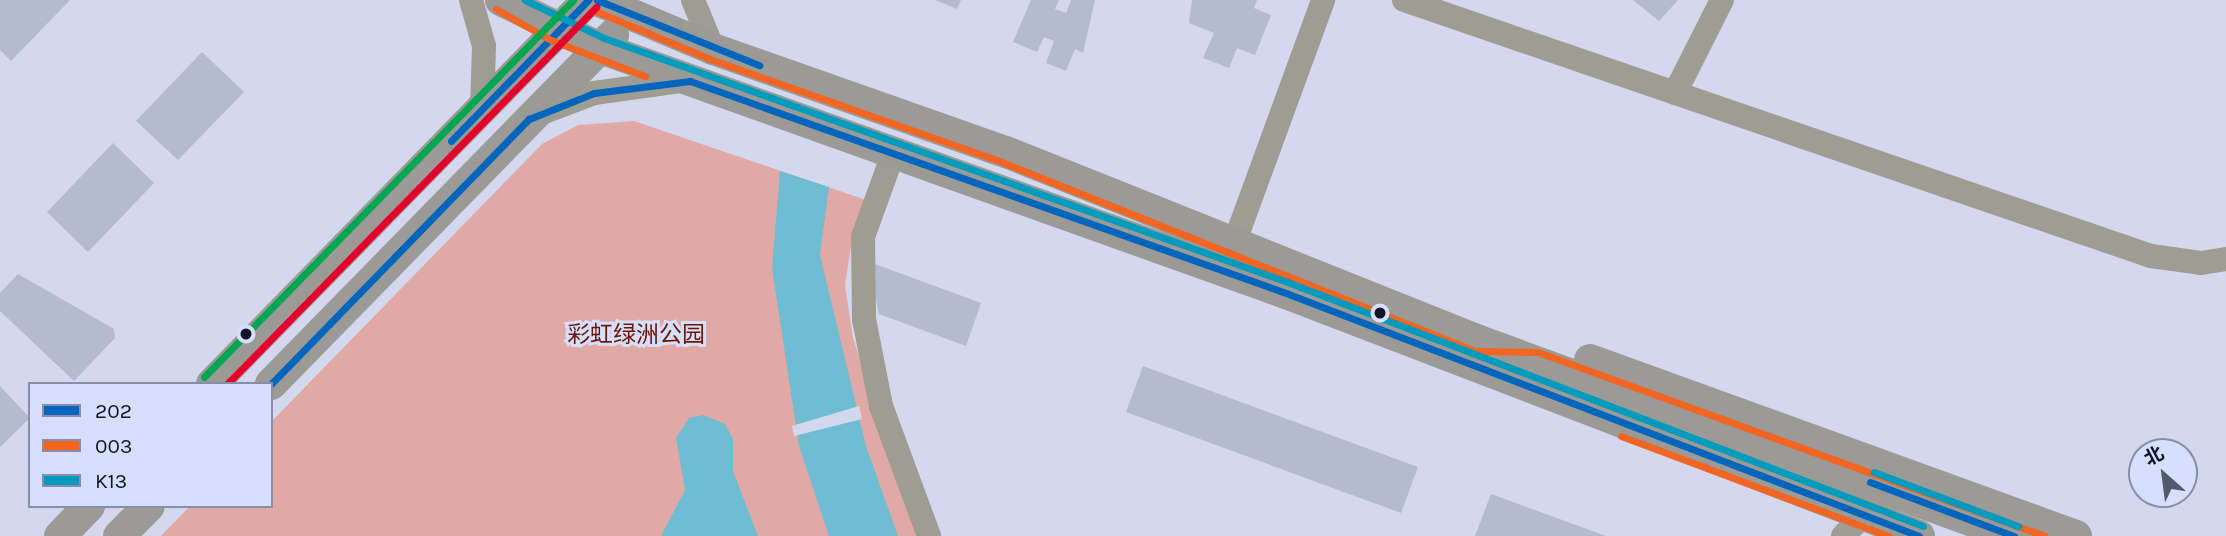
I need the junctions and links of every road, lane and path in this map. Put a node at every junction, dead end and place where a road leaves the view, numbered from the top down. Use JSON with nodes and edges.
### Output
{"nodes":[{"id":1,"x":471,"y":0,"type":"edge"},
{"id":2,"x":501,"y":0,"type":"edge"},
{"id":3,"x":587,"y":0,"type":"edge"},
{"id":4,"x":597,"y":0,"type":"edge"},
{"id":5,"x":693,"y":0,"type":"edge"},
{"id":6,"x":1323,"y":0,"type":"edge"},
{"id":7,"x":1404,"y":0,"type":"edge"},
{"id":8,"x":1722,"y":0,"type":"edge"},
{"id":9,"x":637,"y":8,"type":"edge"},
{"id":10,"x":555,"y":30,"type":"junction"},
{"id":11,"x":600,"y":48,"type":"junction"},
{"id":12,"x":713,"y":49,"type":"junction"},
{"id":13,"x":690,"y":81,"type":"junction"},
{"id":14,"x":1675,"y":93,"type":"junction"},
{"id":15,"x":482,"y":109,"type":"junction"},
{"id":16,"x":529,"y":118,"type":"junction"},
{"id":17,"x":893,"y":153,"type":"junction"},
{"id":18,"x":1235,"y":241,"type":"junction"},
{"id":19,"x":2226,"y":259,"type":"edge"},
{"id":20,"x":1479,"y":341,"type":"junction"},
{"id":21,"x":214,"y":382,"type":"edge"},
{"id":22,"x":273,"y":382,"type":"edge"},
{"id":23,"x":87,"y":508,"type":"edge"},
{"id":24,"x":147,"y":508,"type":"edge"},
{"id":25,"x":1852,"y":527,"type":"edge"},
{"id":26,"x":60,"y":536,"type":"edge"},
{"id":27,"x":119,"y":536,"type":"edge"},
{"id":28,"x":929,"y":536,"type":"edge"},
{"id":29,"x":1919,"y":536,"type":"edge"},
{"id":30,"x":2014,"y":536,"type":"edge"},
{"id":31,"x":2076,"y":536,"type":"edge"}],
"edges":[{"from":1,"to":15,"type":"street"},
{"from":2,"to":10,"type":"main road"},
{"from":3,"to":10,"type":"main road"},
{"from":4,"to":9,"type":"main road"},
{"from":5,"to":12,"type":"street"},
{"from":6,"to":18,"type":"street"},
{"from":7,"to":14,"type":"street"},
{"from":8,"to":14,"type":"street"},
{"from":9,"to":11,"type":"main road"},
{"from":9,"to":12,"type":"main road"},
{"from":10,"to":11,"type":"main road"},
{"from":10,"to":15,"type":"main road"},
{"from":11,"to":13,"type":"main road"},
{"from":11,"to":16,"type":"main road"},
{"from":12,"to":18,"type":"main road"},
{"from":13,"to":16,"type":"street"},
{"from":13,"to":17,"type":"main road"},
{"from":14,"to":19,"type":"street"},
{"from":15,"to":21,"type":"main road"},
{"from":16,"to":22,"type":"main road"},
{"from":17,"to":25,"type":"main road"},
{"from":17,"to":28,"type":"street"},
{"from":18,"to":20,"type":"main road"},
{"from":20,"to":30,"type":"main road"},
{"from":20,"to":31,"type":"main road"},
{"from":23,"to":26,"type":"main road"},
{"from":24,"to":27,"type":"main road"},
{"from":25,"to":29,"type":"main road"}]}
